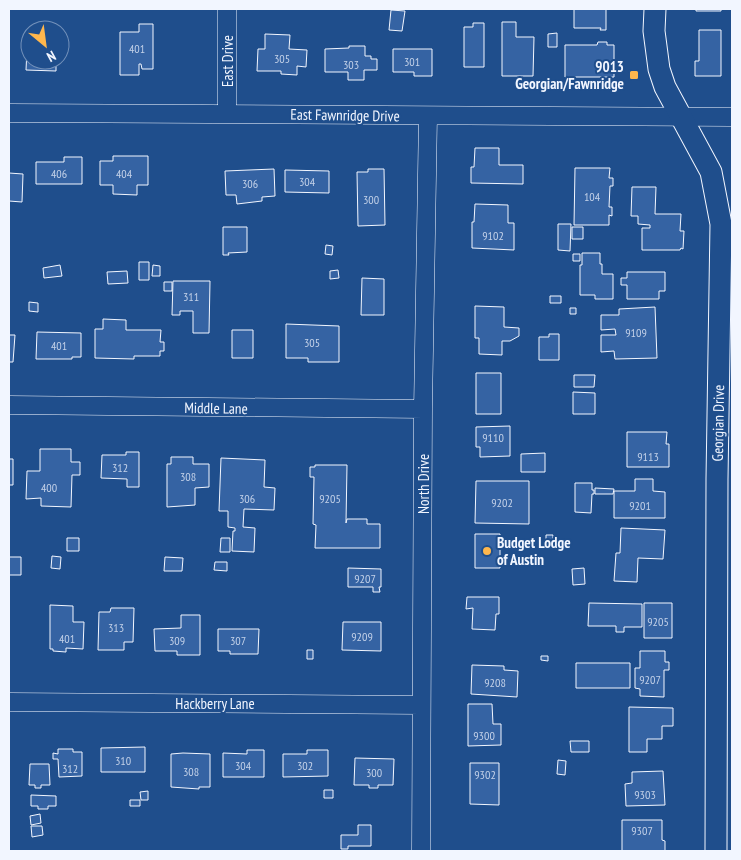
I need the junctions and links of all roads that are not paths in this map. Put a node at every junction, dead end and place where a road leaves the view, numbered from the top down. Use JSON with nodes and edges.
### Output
{"nodes":[{"id":1,"x":227,"y":9,"type":"edge"},
{"id":2,"x":654,"y":9,"type":"edge"},
{"id":3,"x":9,"y":113,"type":"edge"},
{"id":4,"x":227,"y":113,"type":"junction"},
{"id":5,"x":428,"y":116,"type":"junction"},
{"id":6,"x":681,"y":116,"type":"junction"},
{"id":7,"x":732,"y":117,"type":"edge"},
{"id":8,"x":9,"y":405,"type":"edge"},
{"id":9,"x":423,"y":409,"type":"junction"},
{"id":10,"x":9,"y":702,"type":"edge"},
{"id":11,"x":421,"y":704,"type":"junction"},
{"id":12,"x":421,"y":851,"type":"edge"},
{"id":13,"x":716,"y":851,"type":"edge"}],
"edges":[{"from":1,"to":4,"type":"street","name":"East Drive"},
{"from":2,"to":6,"type":"street","name":"Georgian Drive"},
{"from":3,"to":4,"type":"street","name":"East Fawnridge Drive"},
{"from":4,"to":5,"type":"street","name":"East Fawnridge Drive"},
{"from":5,"to":6,"type":"street","name":"East Fawnridge Drive"},
{"from":5,"to":9,"type":"street","name":"North Drive"},
{"from":6,"to":7,"type":"street","name":"East Fawnridge Drive"},
{"from":6,"to":13,"type":"street","name":"Georgian Drive"},
{"from":8,"to":9,"type":"street","name":"Middle Lane"},
{"from":9,"to":11,"type":"street","name":"North Drive"},
{"from":10,"to":11,"type":"street","name":"Hackberry Lane"},
{"from":11,"to":12,"type":"street","name":"North Drive"}]}
